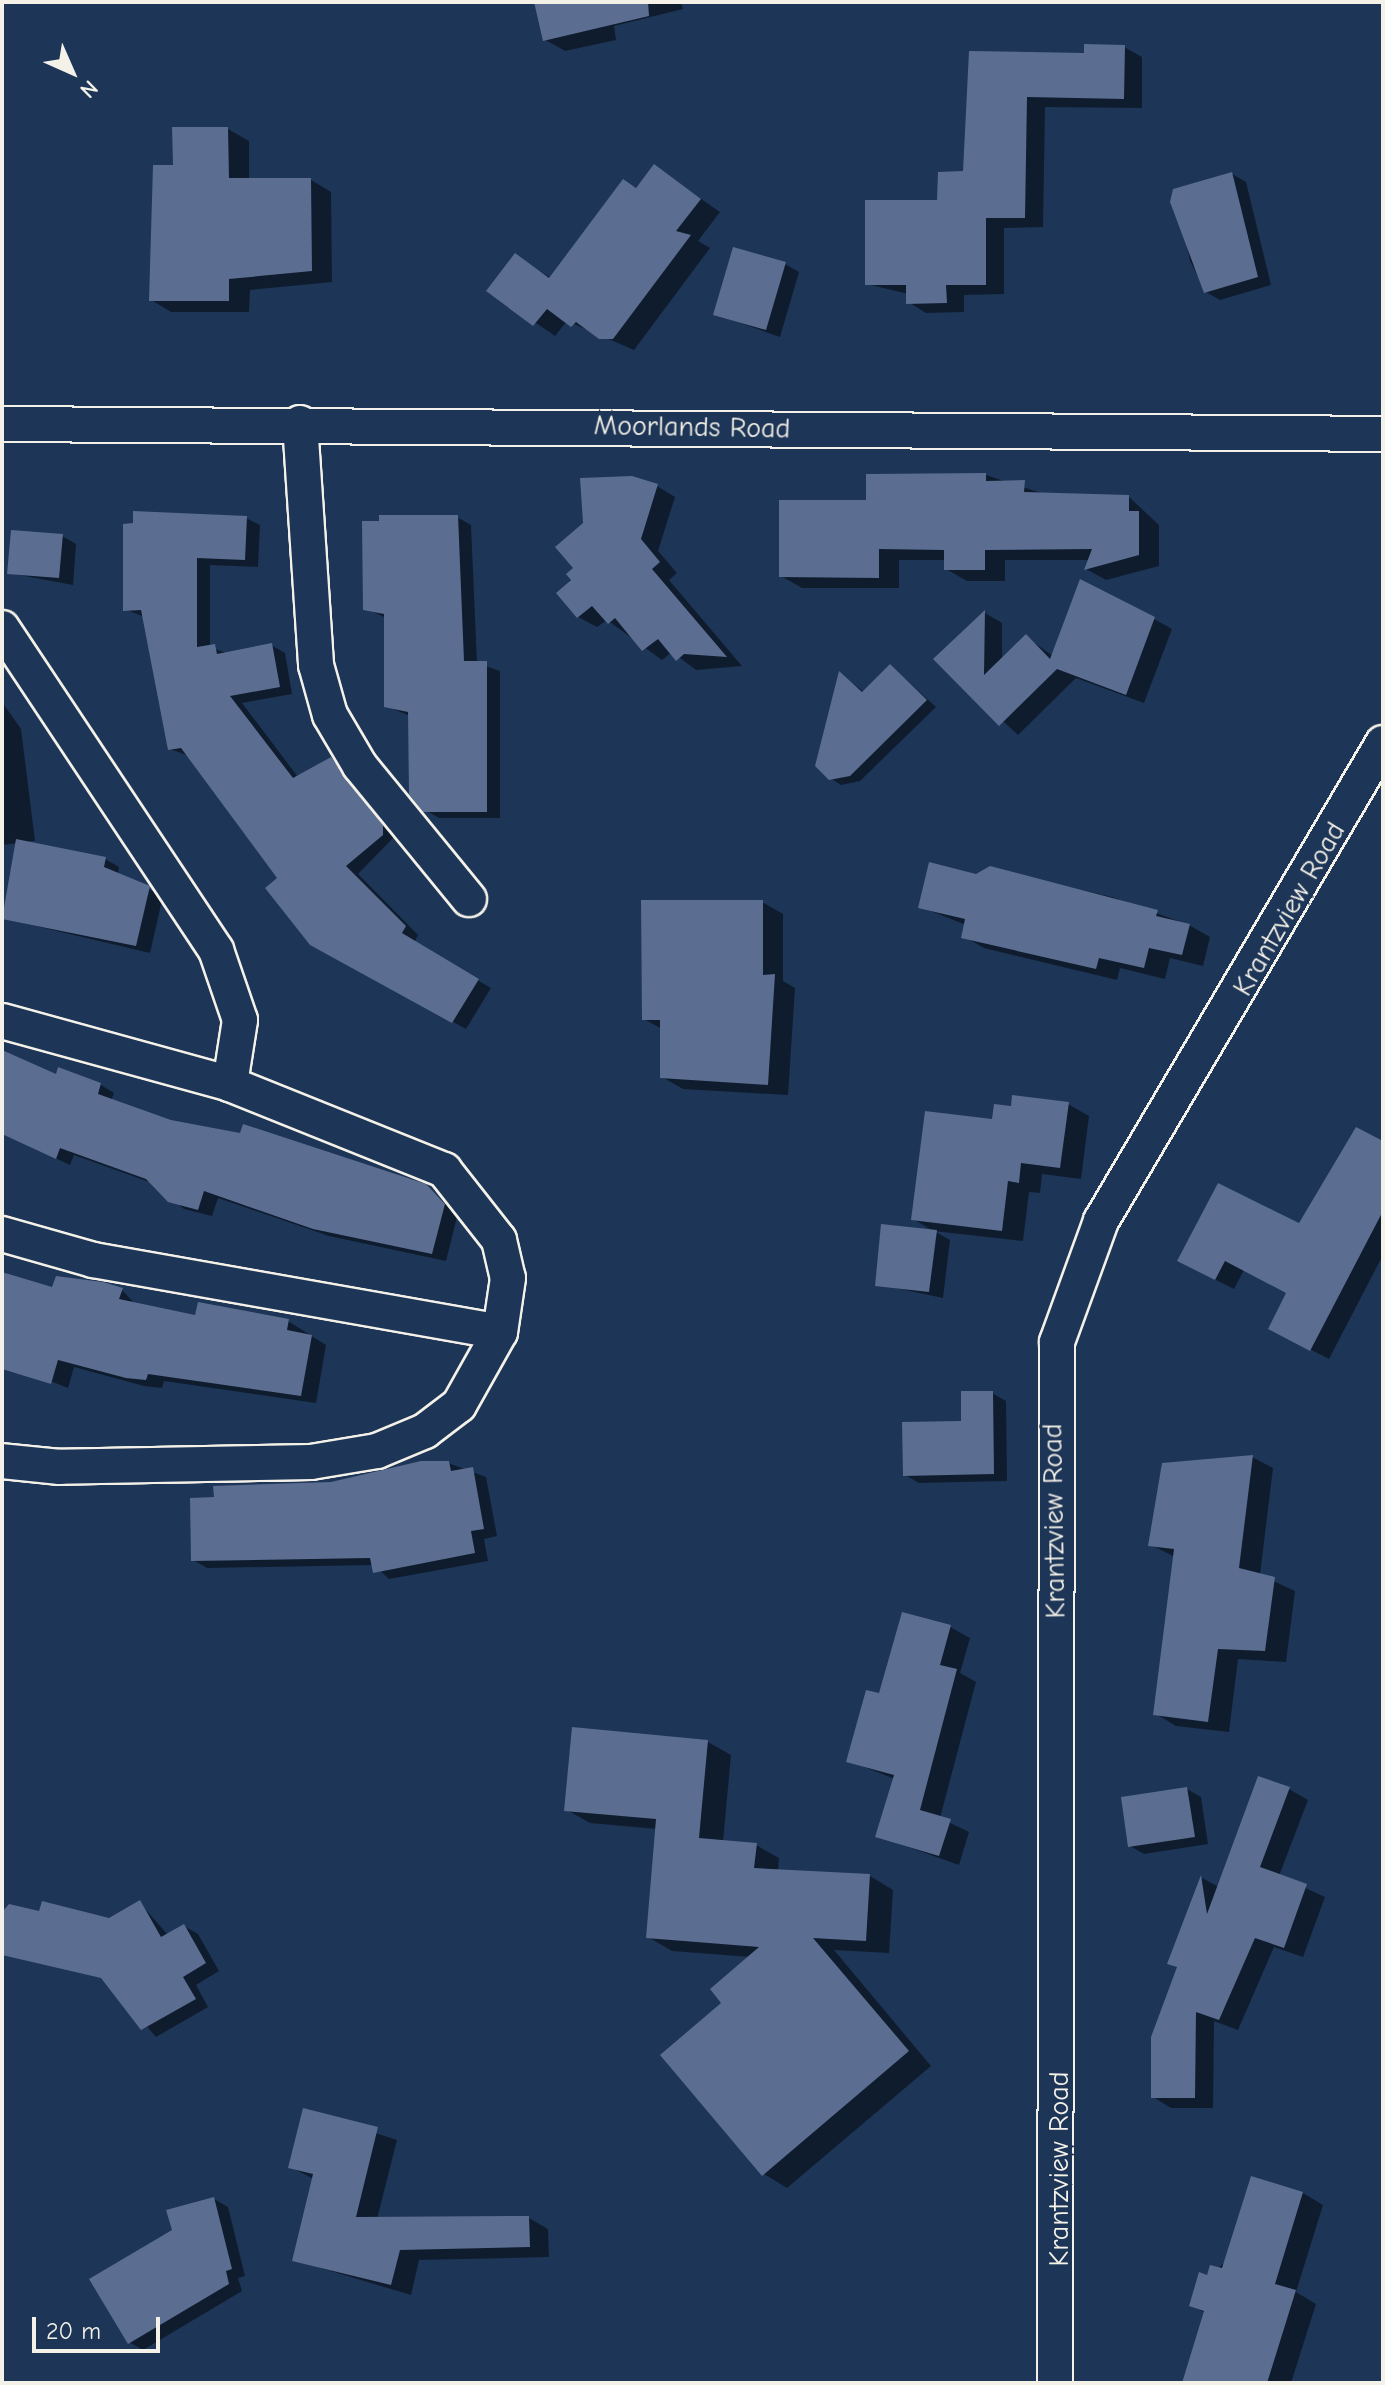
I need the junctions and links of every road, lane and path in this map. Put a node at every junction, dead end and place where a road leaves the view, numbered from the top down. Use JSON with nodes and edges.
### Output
{"nodes":[{"id":1,"x":300,"y":423,"type":"junction"},
{"id":2,"x":3,"y":426,"type":"edge"},
{"id":3,"x":1383,"y":434,"type":"edge"},
{"id":4,"x":2,"y":628,"type":"edge"},
{"id":5,"x":1383,"y":743,"type":"edge"},
{"id":6,"x":469,"y":899,"type":"dead end"},
{"id":7,"x":2,"y":1021,"type":"edge"},
{"id":8,"x":230,"y":1084,"type":"junction"},
{"id":9,"x":2,"y":1234,"type":"edge"},
{"id":10,"x":500,"y":1332,"type":"junction"},
{"id":11,"x":2,"y":1461,"type":"edge"},
{"id":12,"x":1055,"y":2383,"type":"edge"}],
"edges":[{"from":1,"to":2,"type":"street","name":"Moorlands Road"},
{"from":1,"to":3,"type":"street","name":"Moorlands Road"},
{"from":1,"to":6,"type":"street"},
{"from":4,"to":8,"type":"street"},
{"from":5,"to":12,"type":"street","name":"Krantzview Road"},
{"from":7,"to":8,"type":"street"},
{"from":8,"to":10,"type":"street"},
{"from":9,"to":10,"type":"street"},
{"from":10,"to":11,"type":"street"}]}
